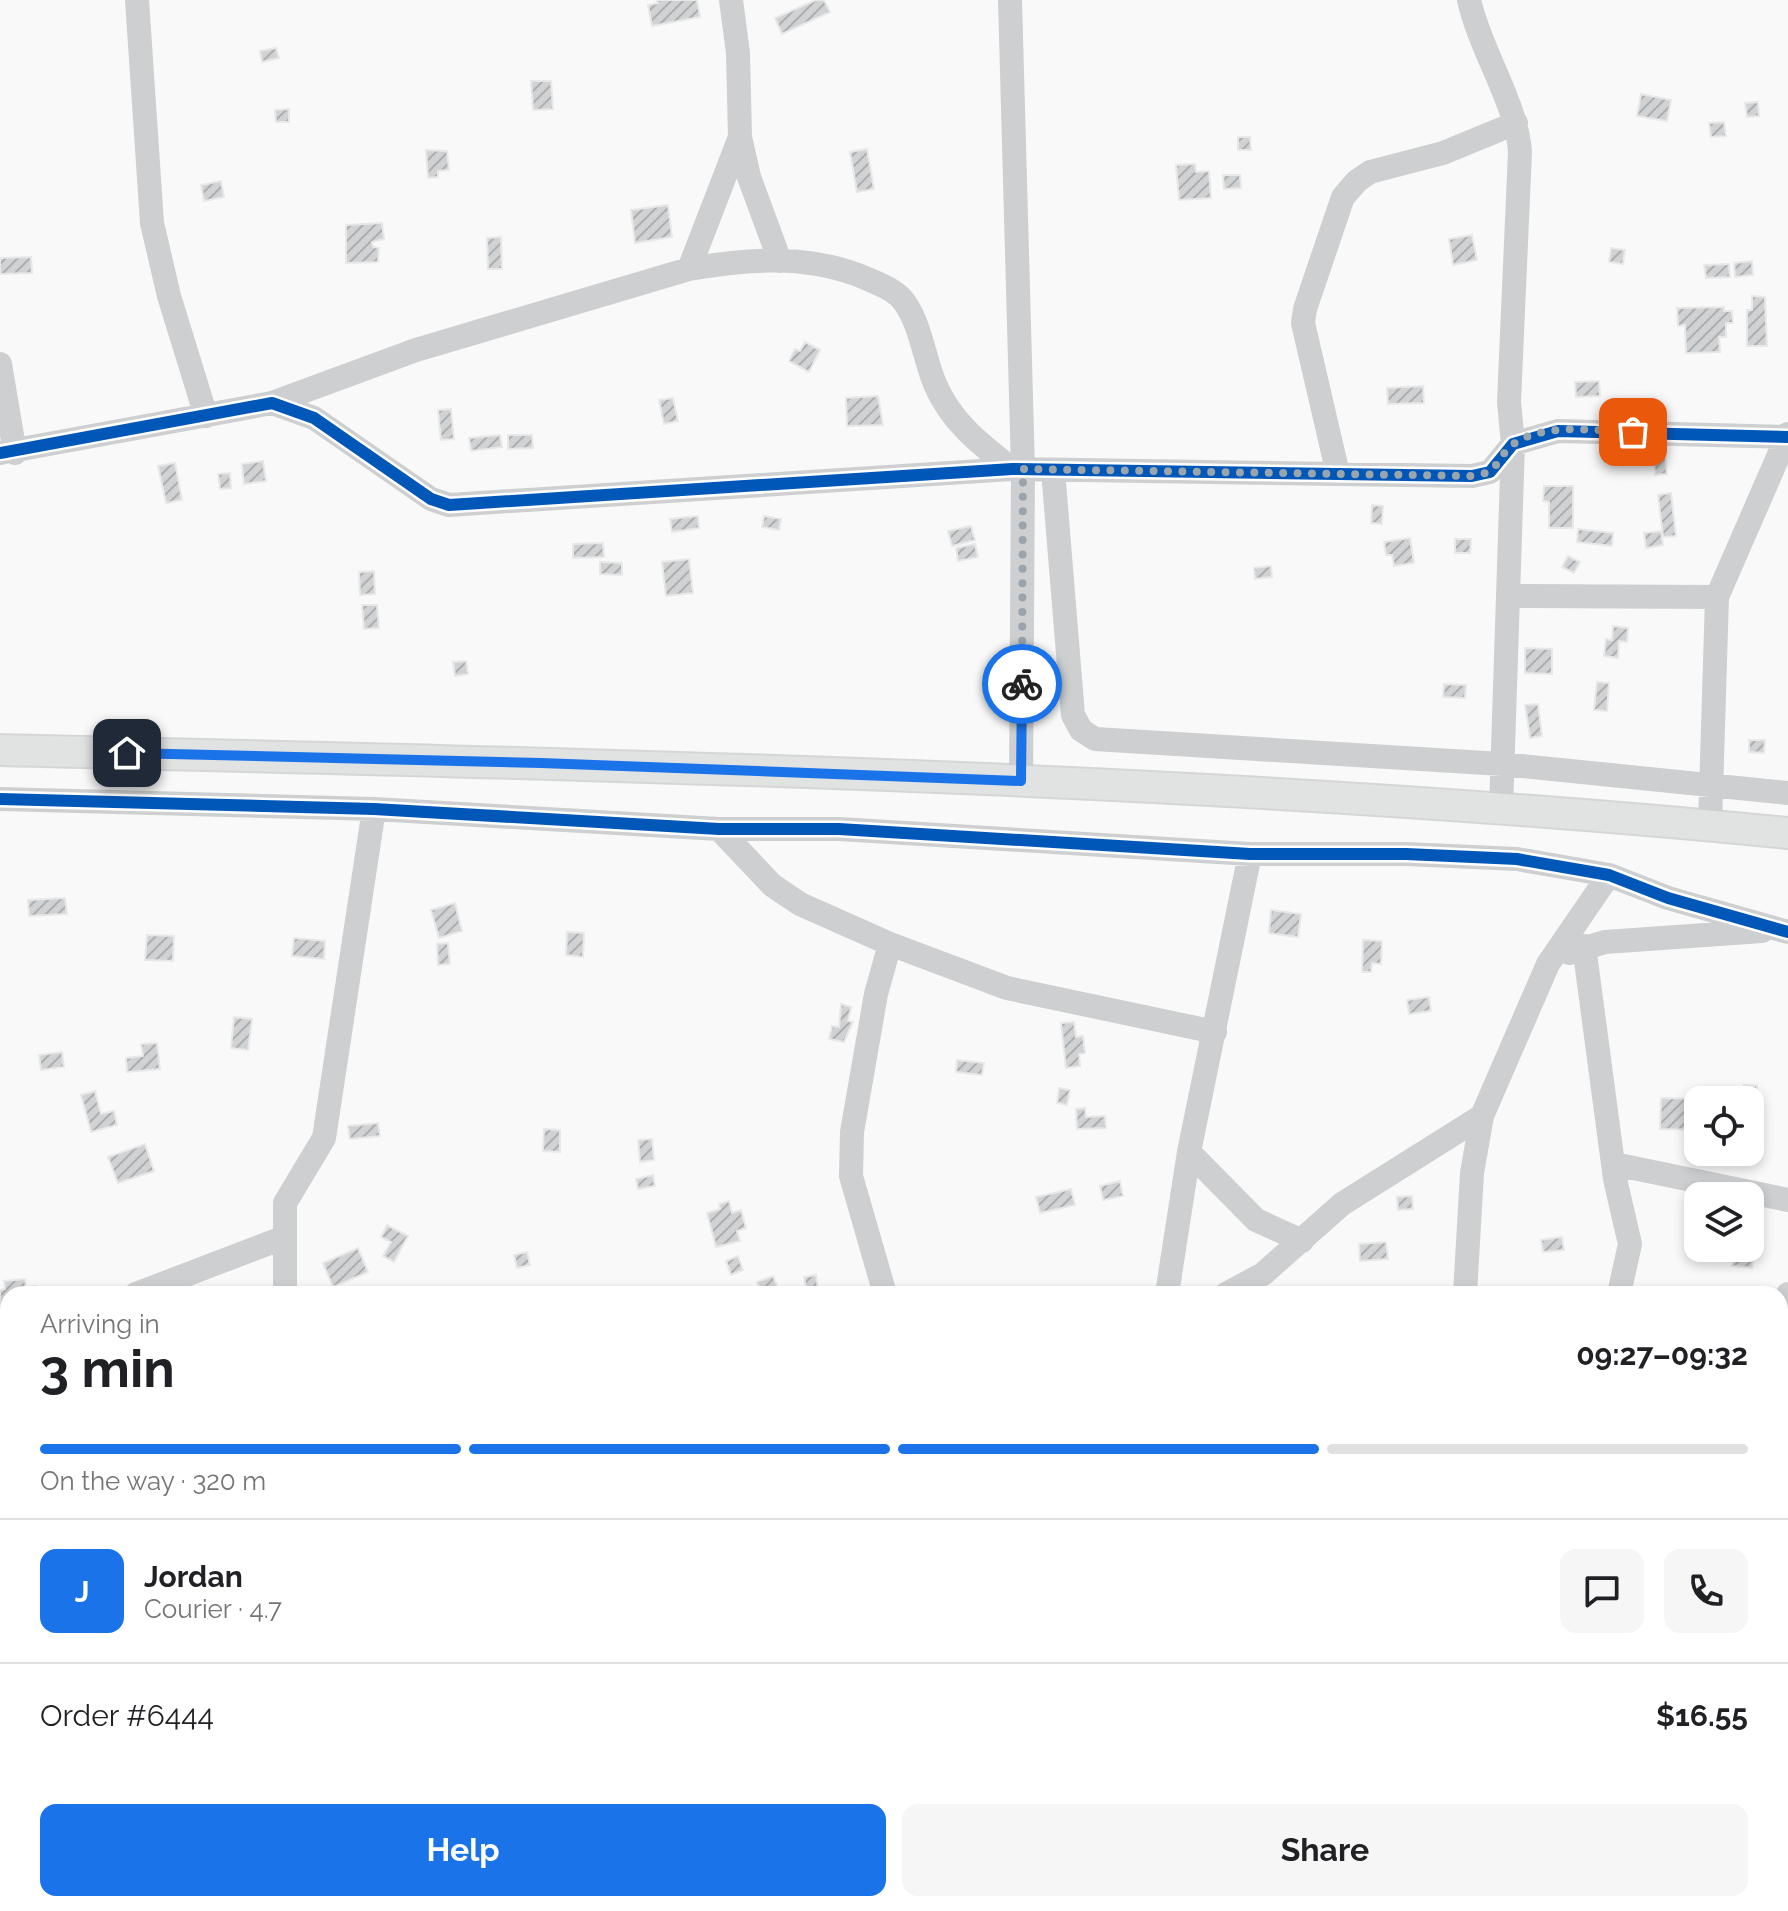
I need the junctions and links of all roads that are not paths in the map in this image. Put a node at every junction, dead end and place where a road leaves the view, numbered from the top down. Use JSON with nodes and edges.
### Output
{"nodes":[{"id":1,"x":137,"y":0,"type":"edge"},
{"id":2,"x":731,"y":0,"type":"edge"},
{"id":3,"x":1010,"y":0,"type":"edge"},
{"id":4,"x":1469,"y":0,"type":"edge"},
{"id":5,"x":1516,"y":123,"type":"junction"},
{"id":6,"x":740,"y":137,"type":"junction"},
{"id":7,"x":780,"y":261,"type":"junction"},
{"id":8,"x":689,"y":269,"type":"junction"},
{"id":9,"x":0,"y":364,"type":"edge"},
{"id":10,"x":272,"y":403,"type":"junction"},
{"id":11,"x":206,"y":416,"type":"junction"},
{"id":12,"x":1788,"y":436,"type":"edge"},
{"id":13,"x":1513,"y":444,"type":"junction"},
{"id":14,"x":7,"y":453,"type":"edge"},
{"id":15,"x":1018,"y":469,"type":"junction"},
{"id":16,"x":1053,"y":470,"type":"junction"},
{"id":17,"x":1338,"y":474,"type":"junction"},
{"id":18,"x":1510,"y":596,"type":"junction"},
{"id":19,"x":1717,"y":597,"type":"junction"},
{"id":20,"x":0,"y":750,"type":"edge"},
{"id":21,"x":1502,"y":764,"type":"junction"},
{"id":22,"x":1021,"y":781,"type":"junction"},
{"id":23,"x":1711,"y":786,"type":"junction"},
{"id":24,"x":1788,"y":793,"type":"edge"},
{"id":25,"x":0,"y":799,"type":"edge"},
{"id":26,"x":374,"y":809,"type":"junction"},
{"id":27,"x":1501,"y":809,"type":"junction"},
{"id":28,"x":1710,"y":825,"type":"junction"},
{"id":29,"x":719,"y":829,"type":"junction"},
{"id":30,"x":1788,"y":833,"type":"edge"},
{"id":31,"x":1250,"y":854,"type":"junction"},
{"id":32,"x":1609,"y":875,"type":"junction"},
{"id":33,"x":1782,"y":930,"type":"edge"},
{"id":34,"x":890,"y":944,"type":"junction"},
{"id":35,"x":1584,"y":946,"type":"junction"},
{"id":36,"x":1548,"y":964,"type":"junction"},
{"id":37,"x":1215,"y":1032,"type":"junction"},
{"id":38,"x":1482,"y":1116,"type":"junction"},
{"id":39,"x":1189,"y":1152,"type":"junction"},
{"id":40,"x":1614,"y":1164,"type":"junction"},
{"id":41,"x":1788,"y":1200,"type":"edge"},
{"id":42,"x":285,"y":1237,"type":"junction"},
{"id":43,"x":1302,"y":1241,"type":"junction"},
{"id":44,"x":157,"y":1286,"type":"edge"},
{"id":45,"x":285,"y":1286,"type":"edge"},
{"id":46,"x":883,"y":1286,"type":"edge"},
{"id":47,"x":1168,"y":1286,"type":"edge"},
{"id":48,"x":1241,"y":1286,"type":"edge"},
{"id":49,"x":1465,"y":1286,"type":"edge"},
{"id":50,"x":1621,"y":1286,"type":"edge"}],
"edges":[{"from":1,"to":11,"type":"street"},
{"from":2,"to":6,"type":"street"},
{"from":3,"to":15,"type":"street"},
{"from":4,"to":5,"type":"street"},
{"from":5,"to":13,"type":"street"},
{"from":5,"to":17,"type":"street"},
{"from":6,"to":7,"type":"street"},
{"from":6,"to":8,"type":"street"},
{"from":7,"to":8,"type":"street"},
{"from":7,"to":15,"type":"street"},
{"from":8,"to":10,"type":"street"},
{"from":9,"to":14,"type":"street"},
{"from":10,"to":11,"type":"street"},
{"from":10,"to":15,"type":"street"},
{"from":11,"to":14,"type":"street"},
{"from":12,"to":13,"type":"street"},
{"from":12,"to":19,"type":"street"},
{"from":13,"to":17,"type":"street"},
{"from":13,"to":18,"type":"street"},
{"from":15,"to":16,"type":"street"},
{"from":15,"to":22,"type":"street"},
{"from":16,"to":17,"type":"street"},
{"from":16,"to":21,"type":"street"},
{"from":18,"to":19,"type":"street"},
{"from":18,"to":21,"type":"street"},
{"from":19,"to":23,"type":"street"},
{"from":20,"to":22,"type":"main road"},
{"from":21,"to":23,"type":"street"},
{"from":21,"to":27,"type":"street"},
{"from":22,"to":27,"type":"main road"},
{"from":23,"to":24,"type":"street"},
{"from":23,"to":28,"type":"street"},
{"from":25,"to":26,"type":"street"},
{"from":26,"to":29,"type":"street"},
{"from":26,"to":42,"type":"street"},
{"from":27,"to":28,"type":"main road"},
{"from":28,"to":30,"type":"main road"},
{"from":29,"to":31,"type":"street"},
{"from":29,"to":34,"type":"street"},
{"from":31,"to":32,"type":"street"},
{"from":31,"to":37,"type":"street"},
{"from":32,"to":33,"type":"street"},
{"from":32,"to":36,"type":"street"},
{"from":33,"to":35,"type":"street"},
{"from":34,"to":37,"type":"street"},
{"from":34,"to":46,"type":"street"},
{"from":35,"to":36,"type":"street"},
{"from":35,"to":40,"type":"street"},
{"from":36,"to":38,"type":"street"},
{"from":37,"to":39,"type":"street"},
{"from":38,"to":43,"type":"street"},
{"from":38,"to":49,"type":"street"},
{"from":39,"to":43,"type":"street"},
{"from":39,"to":47,"type":"street"},
{"from":40,"to":41,"type":"street"},
{"from":40,"to":50,"type":"street"},
{"from":42,"to":44,"type":"street"},
{"from":42,"to":45,"type":"street"},
{"from":43,"to":48,"type":"street"}]}
